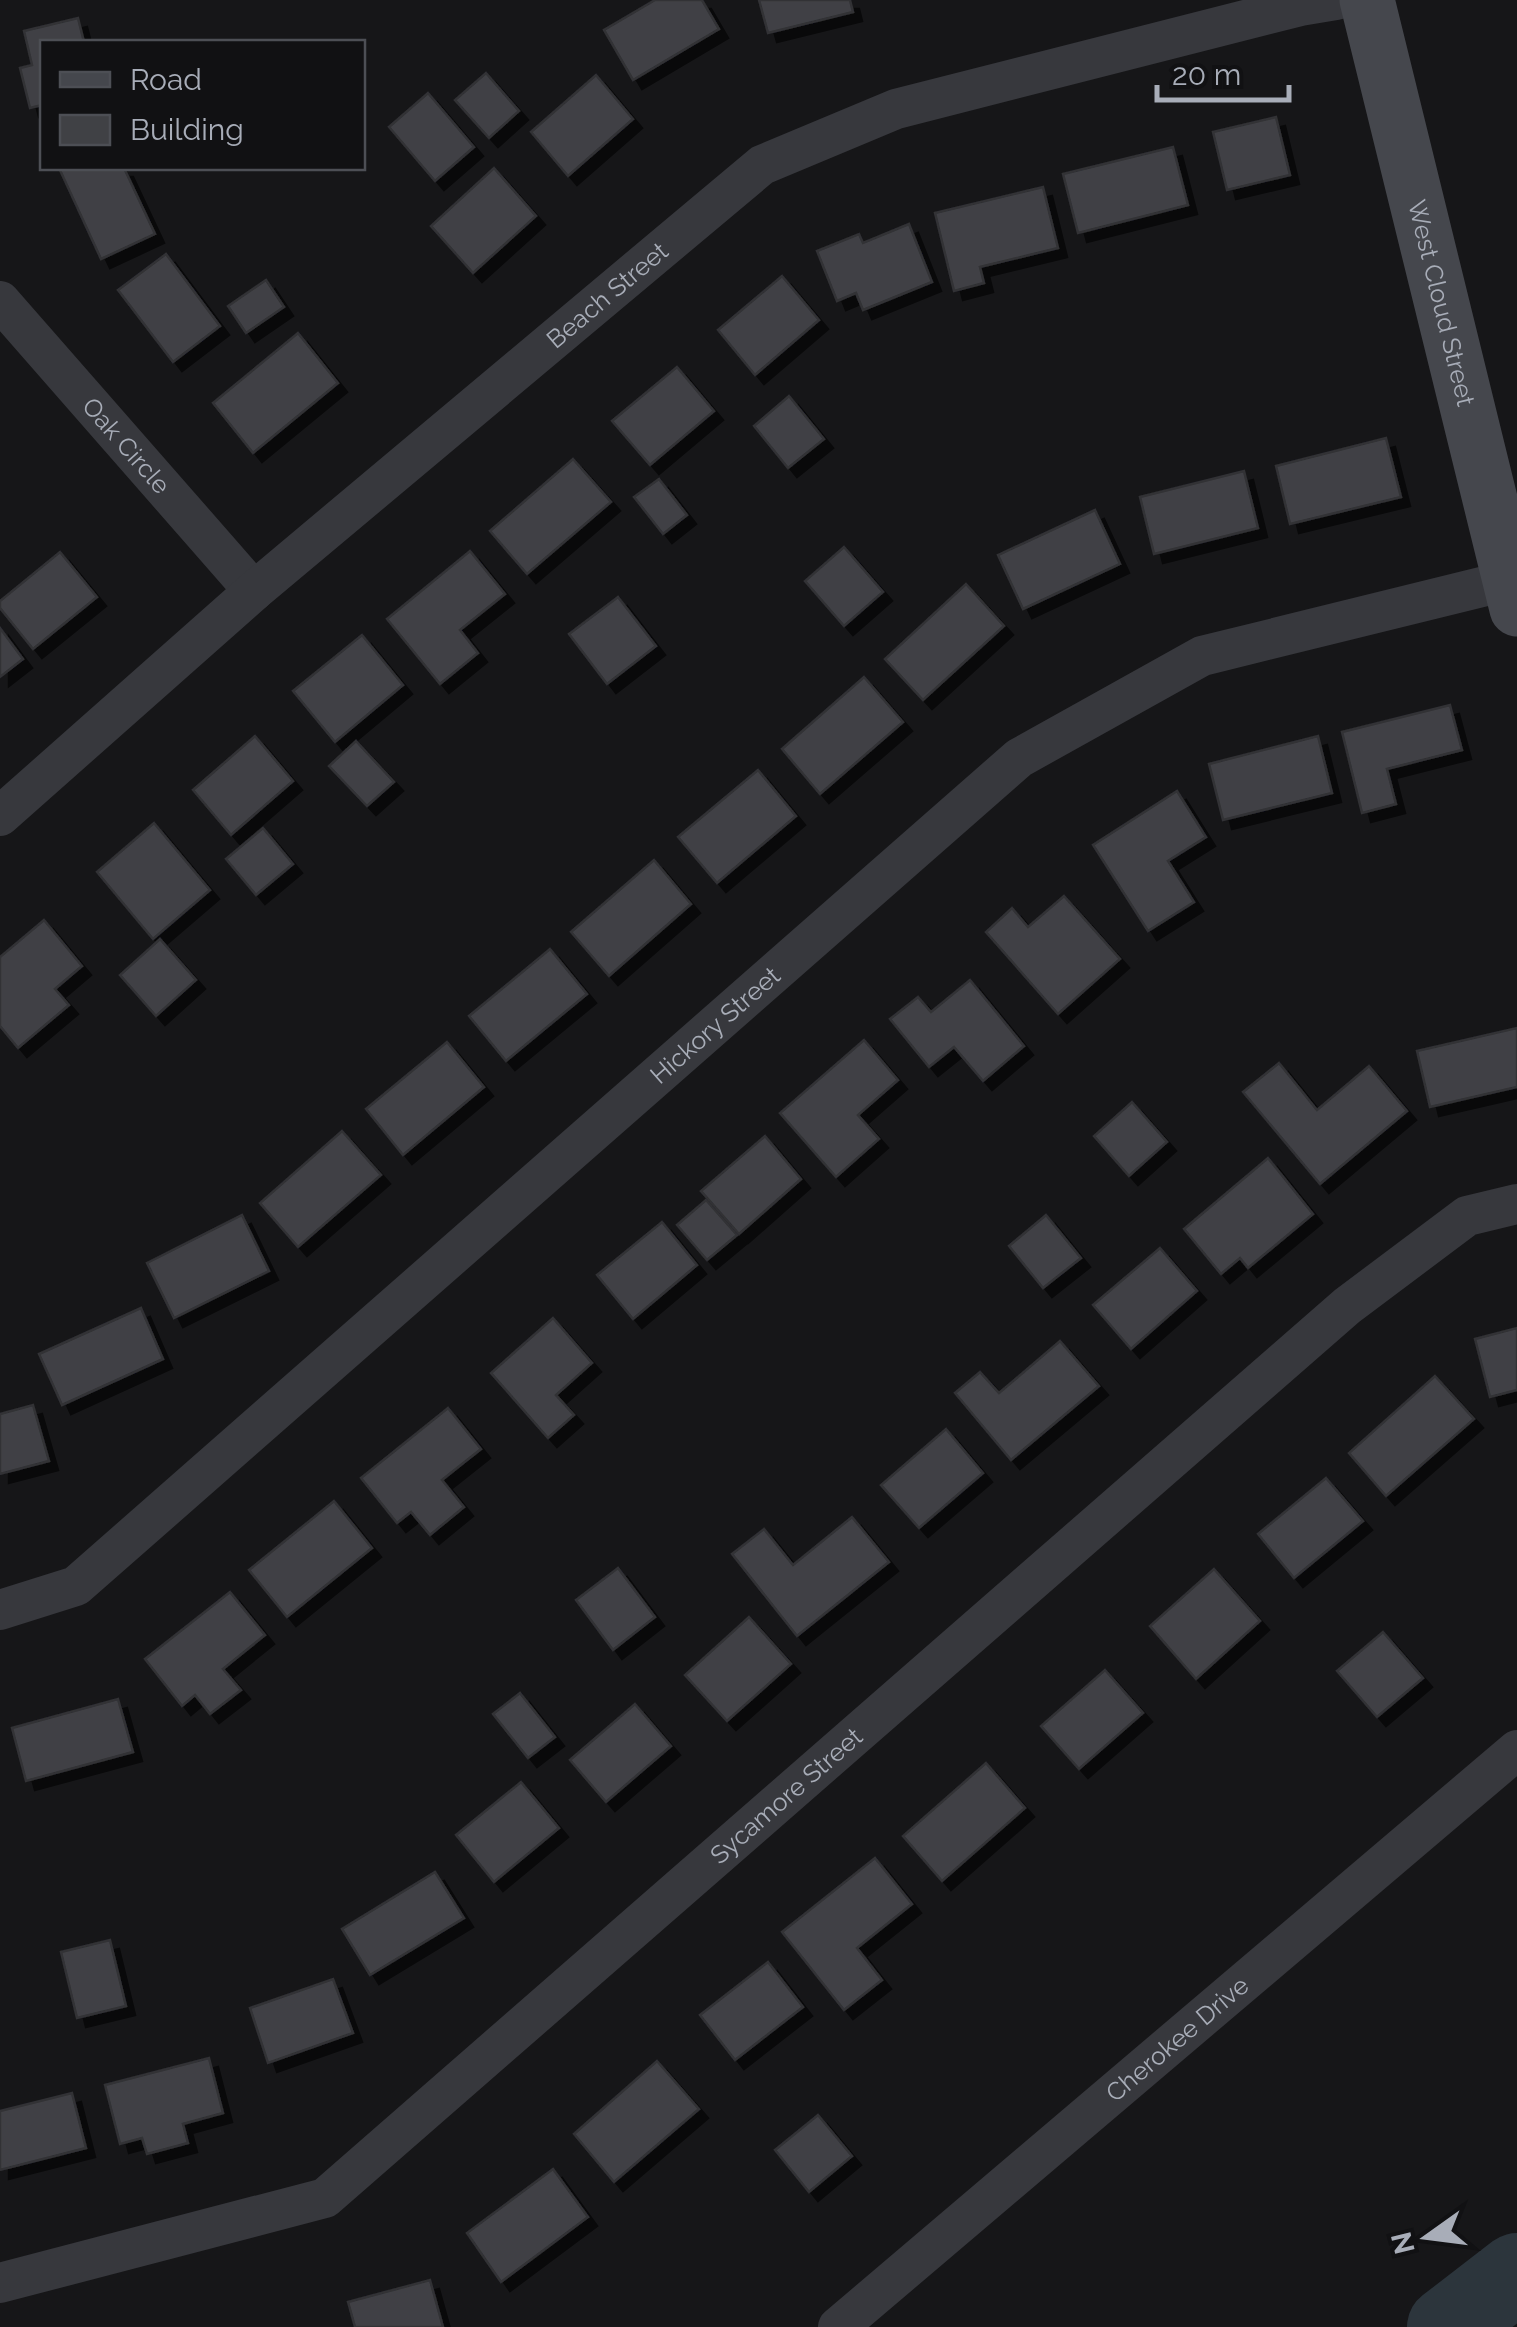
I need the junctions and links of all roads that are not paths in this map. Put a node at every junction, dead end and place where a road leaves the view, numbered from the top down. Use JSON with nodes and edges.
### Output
{"nodes":[{"id":1,"x":1336,"y":0,"type":"edge"},
{"id":2,"x":1367,"y":0,"type":"edge"},
{"id":3,"x":0,"y":302,"type":"edge"},
{"id":4,"x":254,"y":591,"type":"junction"},
{"id":5,"x":1513,"y":594,"type":"edge"},
{"id":6,"x":0,"y":816,"type":"edge"},
{"id":7,"x":1517,"y":1204,"type":"edge"},
{"id":8,"x":0,"y":1610,"type":"edge"},
{"id":9,"x":1517,"y":1750,"type":"edge"},
{"id":10,"x":0,"y":2283,"type":"edge"},
{"id":11,"x":838,"y":2327,"type":"edge"}],
"edges":[{"from":1,"to":4,"type":"street","name":"Beach Street"},
{"from":2,"to":5,"type":"main road","name":"West Cloud Street"},
{"from":3,"to":4,"type":"street","name":"Oak Circle"},
{"from":4,"to":6,"type":"street","name":"Beach Street"},
{"from":5,"to":8,"type":"street","name":"Hickory Street"},
{"from":7,"to":10,"type":"street","name":"Sycamore Street"},
{"from":9,"to":11,"type":"street","name":"Cherokee Drive"}]}
